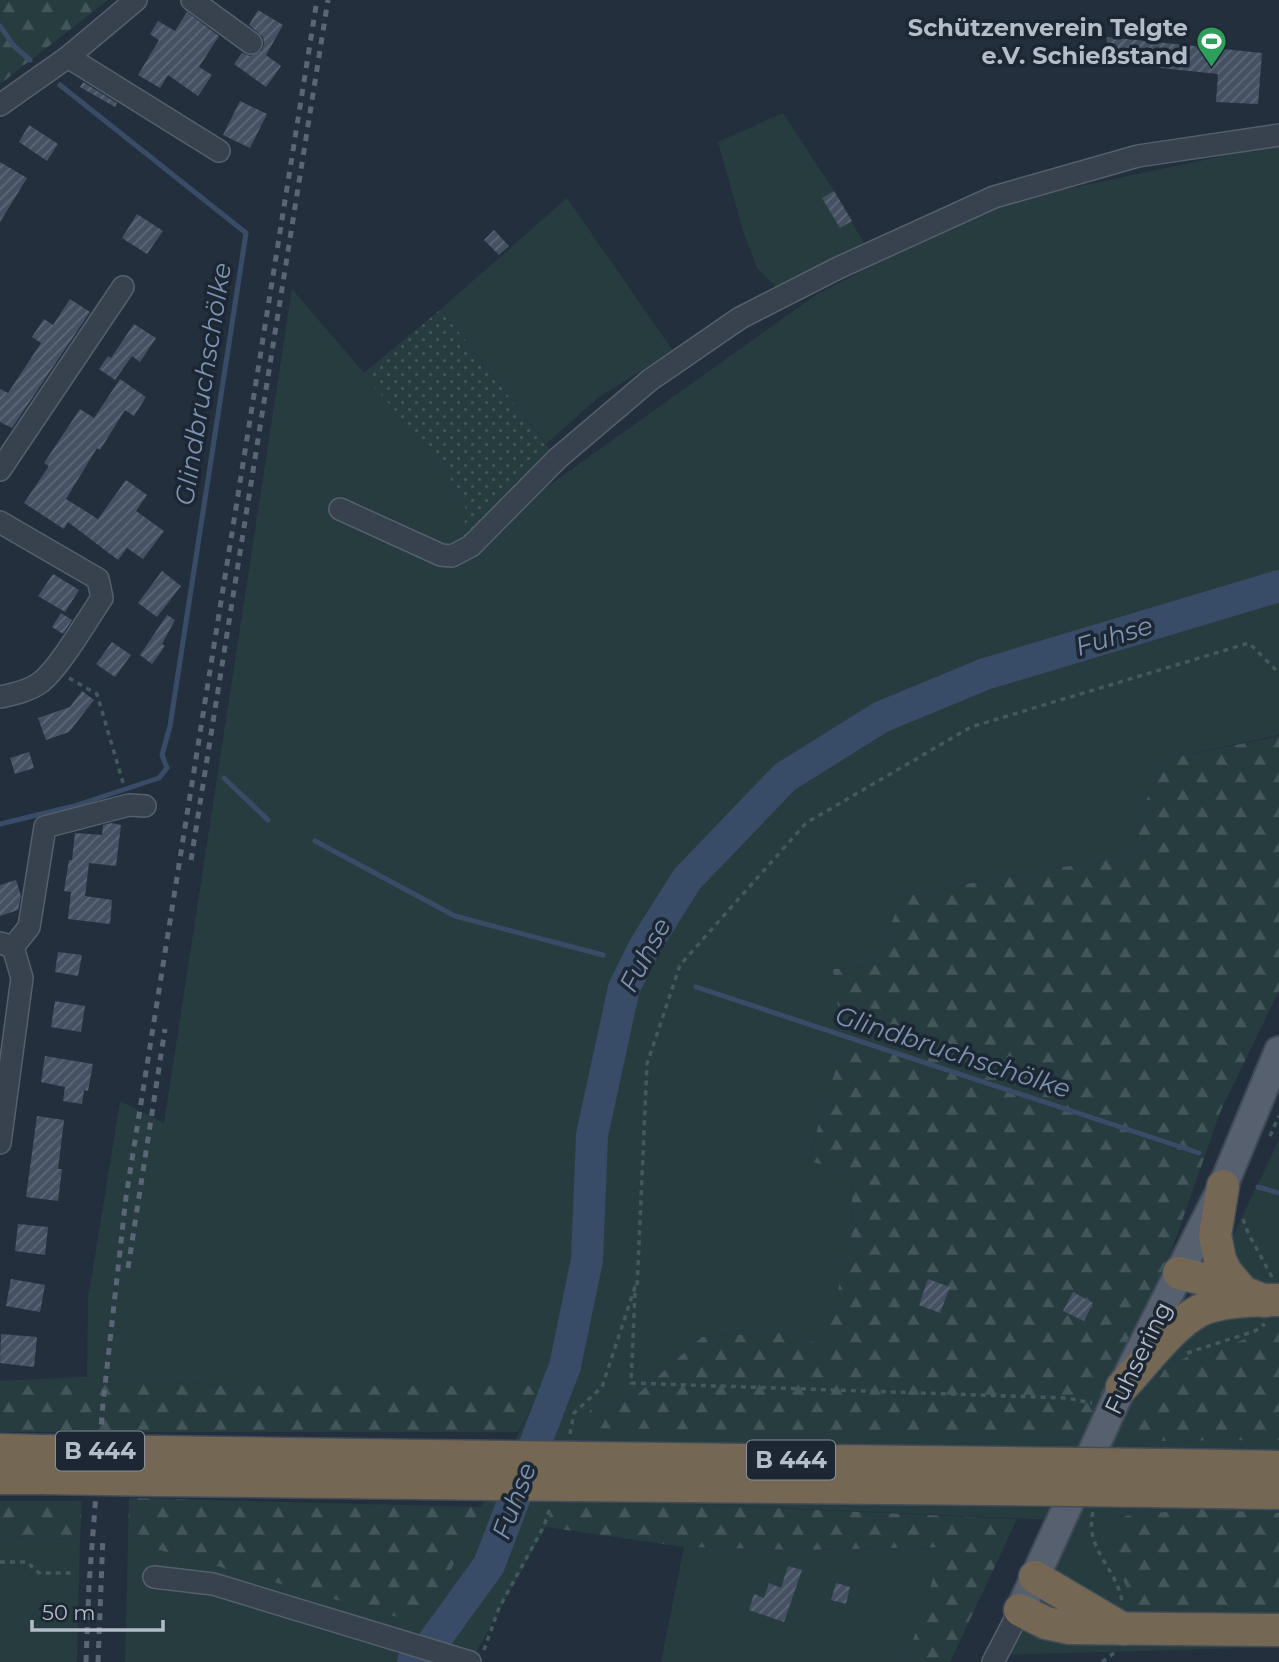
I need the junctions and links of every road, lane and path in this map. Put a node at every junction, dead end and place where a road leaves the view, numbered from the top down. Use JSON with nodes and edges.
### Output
{"nodes":[{"id":1,"x":136,"y":0,"type":"edge"},
{"id":2,"x":192,"y":0,"type":"edge"},
{"id":3,"x":251,"y":43,"type":"dead end"},
{"id":4,"x":68,"y":57,"type":"junction"},
{"id":5,"x":0,"y":104,"type":"edge"},
{"id":6,"x":1279,"y":135,"type":"edge"},
{"id":7,"x":219,"y":151,"type":"dead end"},
{"id":8,"x":122,"y":287,"type":"dead end"},
{"id":9,"x":0,"y":470,"type":"edge"},
{"id":10,"x":340,"y":509,"type":"dead end"},
{"id":11,"x":0,"y":522,"type":"edge"},
{"id":12,"x":52,"y":669,"type":"junction"},
{"id":13,"x":1279,"y":673,"type":"edge"},
{"id":14,"x":0,"y":697,"type":"edge"},
{"id":15,"x":122,"y":779,"type":"dead end"},
{"id":16,"x":145,"y":806,"type":"dead end"},
{"id":17,"x":6,"y":945,"type":"edge"},
{"id":18,"x":1279,"y":1051,"type":"edge"},
{"id":19,"x":1279,"y":1116,"type":"edge"},
{"id":20,"x":0,"y":1143,"type":"edge"},
{"id":21,"x":1267,"y":1144,"type":"dead end"},
{"id":22,"x":1223,"y":1186,"type":"junction"},
{"id":23,"x":1242,"y":1215,"type":"dead end"},
{"id":24,"x":1179,"y":1273,"type":"junction"},
{"id":25,"x":1256,"y":1300,"type":"edge"},
{"id":26,"x":1176,"y":1357,"type":"dead end"},
{"id":27,"x":1118,"y":1396,"type":"junction"},
{"id":28,"x":0,"y":1450,"type":"edge"},
{"id":29,"x":43,"y":1465,"type":"junction"},
{"id":30,"x":1279,"y":1467,"type":"edge"},
{"id":31,"x":0,"y":1478,"type":"edge"},
{"id":32,"x":1160,"y":1478,"type":"junction"},
{"id":33,"x":1279,"y":1493,"type":"edge"},
{"id":34,"x":1097,"y":1503,"type":"dead end"},
{"id":35,"x":0,"y":1562,"type":"edge"},
{"id":36,"x":74,"y":1573,"type":"dead end"},
{"id":37,"x":154,"y":1577,"type":"dead end"},
{"id":38,"x":1035,"y":1577,"type":"junction"},
{"id":39,"x":1020,"y":1610,"type":"junction"},
{"id":40,"x":1123,"y":1629,"type":"junction"},
{"id":41,"x":1279,"y":1630,"type":"edge"},
{"id":42,"x":470,"y":1662,"type":"edge"},
{"id":43,"x":993,"y":1662,"type":"edge"},
{"id":44,"x":1102,"y":1662,"type":"edge"}],
"edges":[{"from":1,"to":4,"type":"street"},
{"from":2,"to":3,"type":"street"},
{"from":4,"to":5,"type":"street"},
{"from":4,"to":7,"type":"street"},
{"from":6,"to":10,"type":"street"},
{"from":8,"to":9,"type":"street"},
{"from":11,"to":12,"type":"street"},
{"from":12,"to":14,"type":"street"},
{"from":12,"to":15,"type":"path"},
{"from":13,"to":27,"type":"path"},
{"from":16,"to":17,"type":"street"},
{"from":17,"to":20,"type":"street"},
{"from":18,"to":22,"type":"main road","name":"Fuhsering"},
{"from":19,"to":21,"type":"path"},
{"from":22,"to":24,"type":"main road","name":"Fuhsering"},
{"from":22,"to":25,"type":"highway"},
{"from":23,"to":25,"type":"path"},
{"from":24,"to":25,"type":"highway"},
{"from":24,"to":27,"type":"main road","name":"Fuhsering"},
{"from":25,"to":26,"type":"path"},
{"from":25,"to":27,"type":"highway"},
{"from":27,"to":38,"type":"main road","name":"Fuhsering"},
{"from":28,"to":29,"type":"highway","number":"B 444"},
{"from":29,"to":31,"type":"highway","number":"B 444"},
{"from":29,"to":32,"type":"highway","number":"B 444","bridge":true},
{"from":30,"to":32,"type":"highway","number":"B 444"},
{"from":32,"to":33,"type":"highway","number":"B 444"},
{"from":34,"to":40,"type":"path"},
{"from":35,"to":36,"type":"path"},
{"from":37,"to":42,"type":"street"},
{"from":38,"to":39,"type":"main road","name":"Fuhsering"},
{"from":38,"to":40,"type":"highway"},
{"from":39,"to":40,"type":"highway"},
{"from":39,"to":43,"type":"street","name":"Fuhsering"},
{"from":40,"to":41,"type":"highway"},
{"from":40,"to":44,"type":"path"}]}
